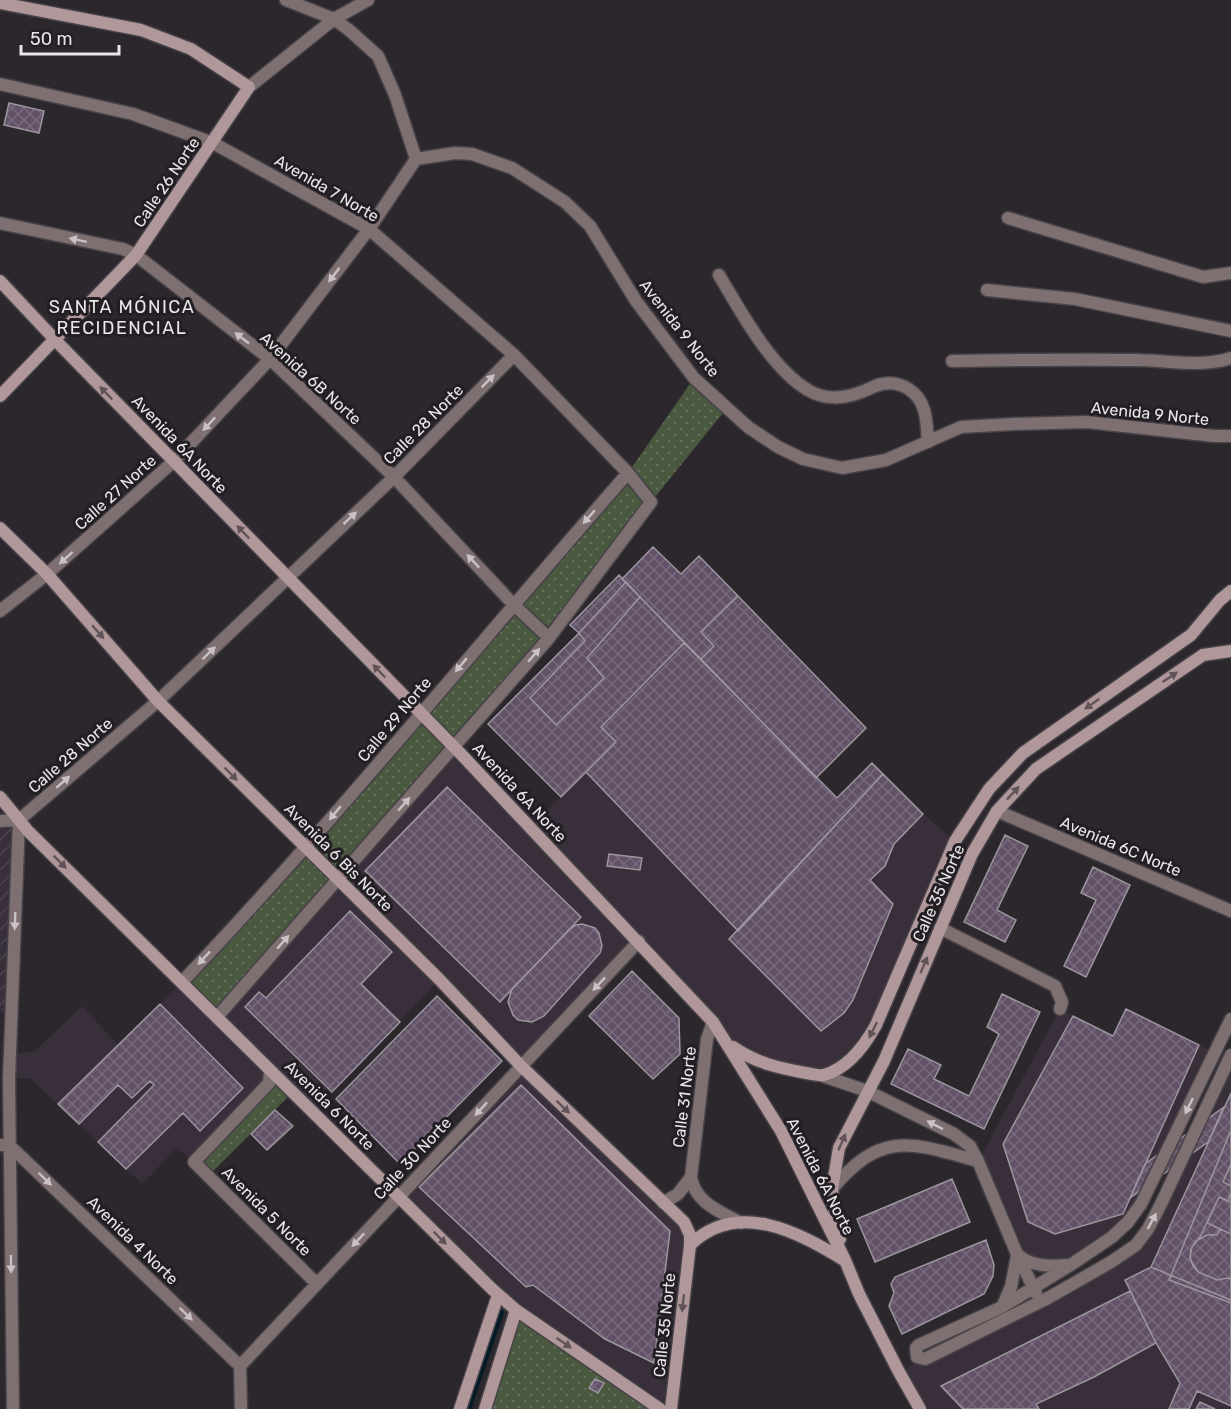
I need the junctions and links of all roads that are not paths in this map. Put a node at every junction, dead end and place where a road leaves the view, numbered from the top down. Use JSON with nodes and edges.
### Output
{"nodes":[{"id":1,"x":286,"y":0,"type":"edge"},
{"id":2,"x":368,"y":0,"type":"edge"},
{"id":3,"x":0,"y":3,"type":"edge"},
{"id":4,"x":334,"y":19,"type":"junction"},
{"id":5,"x":0,"y":84,"type":"edge"},
{"id":6,"x":249,"y":87,"type":"junction"},
{"id":7,"x":213,"y":142,"type":"junction"},
{"id":8,"x":416,"y":159,"type":"junction"},
{"id":9,"x":1008,"y":218,"type":"dead end"},
{"id":10,"x":0,"y":223,"type":"edge"},
{"id":11,"x":369,"y":228,"type":"junction"},
{"id":12,"x":136,"y":255,"type":"junction"},
{"id":13,"x":1231,"y":273,"type":"edge"},
{"id":14,"x":719,"y":276,"type":"dead end"},
{"id":15,"x":0,"y":281,"type":"edge"},
{"id":16,"x":987,"y":290,"type":"dead end"},
{"id":17,"x":1231,"y":331,"type":"edge"},
{"id":18,"x":54,"y":340,"type":"junction"},
{"id":19,"x":514,"y":355,"type":"junction"},
{"id":20,"x":1231,"y":358,"type":"edge"},
{"id":21,"x":270,"y":359,"type":"junction"},
{"id":22,"x":952,"y":361,"type":"dead end"},
{"id":23,"x":0,"y":396,"type":"edge"},
{"id":24,"x":1231,"y":436,"type":"edge"},
{"id":25,"x":928,"y":442,"type":"junction"},
{"id":26,"x":174,"y":461,"type":"junction"},
{"id":27,"x":628,"y":473,"type":"junction"},
{"id":28,"x":394,"y":477,"type":"junction"},
{"id":29,"x":0,"y":528,"type":"edge"},
{"id":30,"x":47,"y":574,"type":"junction"},
{"id":31,"x":288,"y":578,"type":"junction"},
{"id":32,"x":1231,"y":591,"type":"edge"},
{"id":33,"x":513,"y":604,"type":"junction"},
{"id":34,"x":0,"y":611,"type":"edge"},
{"id":35,"x":549,"y":638,"type":"junction"},
{"id":36,"x":1231,"y":651,"type":"edge"},
{"id":37,"x":158,"y":701,"type":"junction"},
{"id":38,"x":420,"y":712,"type":"junction"},
{"id":39,"x":454,"y":747,"type":"junction"},
{"id":40,"x":0,"y":797,"type":"edge"},
{"id":41,"x":997,"y":811,"type":"junction"},
{"id":42,"x":18,"y":820,"type":"junction"},
{"id":43,"x":0,"y":821,"type":"edge"},
{"id":44,"x":306,"y":848,"type":"junction"},
{"id":45,"x":338,"y":879,"type":"junction"},
{"id":46,"x":1231,"y":911,"type":"edge"},
{"id":47,"x":940,"y":928,"type":"junction"},
{"id":48,"x":639,"y":941,"type":"junction"},
{"id":49,"x":182,"y":982,"type":"junction"},
{"id":50,"x":1060,"y":1009,"type":"dead end"},
{"id":51,"x":6,"y":1012,"type":"edge"},
{"id":52,"x":217,"y":1017,"type":"junction"},
{"id":53,"x":1231,"y":1019,"type":"edge"},
{"id":54,"x":713,"y":1022,"type":"junction"},
{"id":55,"x":729,"y":1045,"type":"junction"},
{"id":56,"x":1231,"y":1054,"type":"edge"},
{"id":57,"x":521,"y":1066,"type":"junction"},
{"id":58,"x":270,"y":1070,"type":"junction"},
{"id":59,"x":823,"y":1076,"type":"junction"},
{"id":60,"x":269,"y":1083,"type":"junction"},
{"id":61,"x":284,"y":1083,"type":"junction"},
{"id":62,"x":867,"y":1091,"type":"junction"},
{"id":63,"x":5,"y":1145,"type":"edge"},
{"id":64,"x":978,"y":1161,"type":"junction"},
{"id":65,"x":691,"y":1177,"type":"junction"},
{"id":66,"x":832,"y":1189,"type":"junction"},
{"id":67,"x":399,"y":1197,"type":"junction"},
{"id":68,"x":663,"y":1203,"type":"junction"},
{"id":69,"x":741,"y":1223,"type":"junction"},
{"id":70,"x":690,"y":1245,"type":"junction"},
{"id":71,"x":1017,"y":1254,"type":"junction"},
{"id":72,"x":845,"y":1260,"type":"junction"},
{"id":73,"x":1072,"y":1264,"type":"junction"},
{"id":74,"x":317,"y":1284,"type":"junction"},
{"id":75,"x":6,"y":1287,"type":"edge"},
{"id":76,"x":1033,"y":1287,"type":"junction"},
{"id":77,"x":498,"y":1295,"type":"junction"},
{"id":78,"x":1040,"y":1302,"type":"junction"},
{"id":79,"x":1002,"y":1307,"type":"junction"},
{"id":80,"x":516,"y":1310,"type":"junction"},
{"id":81,"x":6,"y":1332,"type":"edge"},
{"id":82,"x":240,"y":1366,"type":"junction"},
{"id":83,"x":916,"y":1406,"type":"edge"},
{"id":84,"x":13,"y":1409,"type":"edge"},
{"id":85,"x":242,"y":1409,"type":"edge"},
{"id":86,"x":460,"y":1409,"type":"edge"},
{"id":87,"x":485,"y":1409,"type":"edge"},
{"id":88,"x":660,"y":1409,"type":"edge"},
{"id":89,"x":672,"y":1409,"type":"edge"}],
"edges":[{"from":1,"to":4,"type":"street"},
{"from":2,"to":4,"type":"street","name":"Calle 26 Norte"},
{"from":3,"to":6,"type":"street"},
{"from":4,"to":6,"type":"street","name":"Calle 26 Norte"},
{"from":4,"to":8,"type":"street"},
{"from":5,"to":7,"type":"street","name":"Avenida 7 Norte"},
{"from":6,"to":7,"type":"street","name":"Calle 26 Norte"},
{"from":7,"to":11,"type":"street","name":"Avenida 7 Norte"},
{"from":7,"to":12,"type":"street","name":"Calle 26 Norte"},
{"from":8,"to":11,"type":"street","name":"Calle 27 Norte"},
{"from":8,"to":25,"type":"street","name":"Avenida 9 Norte"},
{"from":9,"to":13,"type":"street"},
{"from":12,"to":10,"type":"street","name":"Avenida 6B Norte","one_way":true},
{"from":11,"to":19,"type":"street","name":"Avenida 7 Norte"},
{"from":11,"to":21,"type":"street","name":"Calle 27 Norte","one_way":true},
{"from":12,"to":18,"type":"street","name":"Calle 26 Norte"},
{"from":21,"to":12,"type":"street","name":"Avenida 6B Norte","one_way":true},
{"from":14,"to":25,"type":"street"},
{"from":15,"to":18,"type":"street","name":"Avenida 6A Norte"},
{"from":16,"to":17,"type":"street"},
{"from":18,"to":23,"type":"street","name":"Calle 26 Norte"},
{"from":26,"to":18,"type":"street","name":"Avenida 6A Norte","one_way":true},
{"from":19,"to":27,"type":"street","name":"Avenida 7 Norte"},
{"from":28,"to":19,"type":"street","name":"Calle 28 Norte","one_way":true},
{"from":20,"to":22,"type":"street"},
{"from":21,"to":26,"type":"street","name":"Calle 27 Norte","one_way":true},
{"from":21,"to":28,"type":"street","name":"Avenida 6B Norte"},
{"from":24,"to":25,"type":"street","name":"Avenida 9 Norte"},
{"from":26,"to":30,"type":"street","name":"Calle 27 Norte","one_way":true},
{"from":31,"to":26,"type":"street","name":"Avenida 6A Norte","one_way":true},
{"from":27,"to":33,"type":"street","name":"Calle 29 Norte","one_way":true},
{"from":27,"to":35,"type":"street","name":"Avenida 7 Norte"},
{"from":31,"to":28,"type":"street","name":"Calle 28 Norte","one_way":true},
{"from":33,"to":28,"type":"street","name":"Avenida 6B Norte","one_way":true},
{"from":29,"to":30,"type":"street","name":"Avenida 6 Bis Norte"},
{"from":30,"to":34,"type":"street","name":"Calle 27 Norte"},
{"from":30,"to":37,"type":"street","name":"Avenida 6 Bis Norte","one_way":true},
{"from":37,"to":31,"type":"street","name":"Calle 28 Norte","one_way":true},
{"from":38,"to":31,"type":"street","name":"Avenida 6A Norte","one_way":true},
{"from":32,"to":59,"type":"street","name":"Calle 35 Norte","one_way":true},
{"from":33,"to":35,"type":"street","name":"Avenida 6B Norte"},
{"from":33,"to":38,"type":"street","name":"Calle 29 Norte","one_way":true},
{"from":39,"to":35,"type":"street","one_way":true},
{"from":41,"to":36,"type":"street","name":"Calle 35 Norte","one_way":true},
{"from":42,"to":37,"type":"street","name":"Calle 28 Norte","one_way":true},
{"from":37,"to":44,"type":"street","name":"Avenida 6 Bis Norte","one_way":true},
{"from":38,"to":39,"type":"street","name":"Avenida 6A Norte"},
{"from":38,"to":44,"type":"street","name":"Calle 29 Norte","one_way":true},
{"from":45,"to":39,"type":"street","one_way":true},
{"from":39,"to":48,"type":"street","name":"Avenida 6A Norte"},
{"from":40,"to":42,"type":"street","name":"Avenida 6 Norte"},
{"from":41,"to":46,"type":"street","name":"Avenida 6C Norte"},
{"from":41,"to":47,"type":"street","name":"Calle 35 Norte"},
{"from":42,"to":43,"type":"street"},
{"from":42,"to":49,"type":"street","name":"Avenida 6 Norte","one_way":true},
{"from":42,"to":51,"type":"street","one_way":true},
{"from":44,"to":45,"type":"street","name":"Avenida 6 Bis Norte"},
{"from":44,"to":49,"type":"street","name":"Calle 29 Norte","one_way":true},
{"from":52,"to":45,"type":"street","one_way":true},
{"from":45,"to":57,"type":"street","name":"Avenida 6 Bis Norte"},
{"from":47,"to":50,"type":"street"},
{"from":62,"to":47,"type":"street","name":"Calle 35 Norte","one_way":true},
{"from":48,"to":54,"type":"street","name":"Avenida 6A Norte"},
{"from":48,"to":57,"type":"street","name":"Calle 30 Norte","one_way":true},
{"from":49,"to":52,"type":"street","name":"Avenida 6 Norte"},
{"from":51,"to":63,"type":"street"},
{"from":52,"to":58,"type":"street","name":"Avenida 6 Norte"},
{"from":53,"to":73,"type":"street","one_way":true},
{"from":54,"to":55,"type":"street","name":"Avenida 6A Norte"},
{"from":54,"to":65,"type":"street","name":"Calle 31 Norte"},
{"from":55,"to":59,"type":"street"},
{"from":55,"to":72,"type":"street","name":"Avenida 6A Norte"},
{"from":78,"to":56,"type":"street","one_way":true},
{"from":57,"to":67,"type":"street","name":"Calle 30 Norte","one_way":true},
{"from":57,"to":68,"type":"street","name":"Avenida 6 Bis Norte","one_way":true},
{"from":58,"to":60,"type":"street"},
{"from":58,"to":61,"type":"street","name":"Avenida 6 Norte"},
{"from":59,"to":62,"type":"street"},
{"from":60,"to":61,"type":"street"},
{"from":60,"to":74,"type":"street","name":"Avenida 5 Norte"},
{"from":61,"to":67,"type":"street","name":"Avenida 6 Norte"},
{"from":64,"to":62,"type":"street","one_way":true},
{"from":66,"to":62,"type":"street","name":"Calle 35 Norte","one_way":true},
{"from":63,"to":75,"type":"street","one_way":true},
{"from":63,"to":82,"type":"street","name":"Avenida 4 Norte","one_way":true},
{"from":64,"to":66,"type":"street"},
{"from":64,"to":71,"type":"street"},
{"from":65,"to":68,"type":"street"},
{"from":65,"to":69,"type":"street"},
{"from":66,"to":72,"type":"street","name":"Calle 35 Norte"},
{"from":67,"to":74,"type":"street","name":"Calle 30 Norte","one_way":true},
{"from":67,"to":77,"type":"street","name":"Avenida 6 Norte","one_way":true},
{"from":68,"to":70,"type":"street","name":"Avenida 6 Bis Norte"},
{"from":69,"to":70,"type":"street"},
{"from":69,"to":72,"type":"street"},
{"from":70,"to":89,"type":"street","name":"Calle 35 Norte","one_way":true},
{"from":71,"to":73,"type":"street"},
{"from":71,"to":76,"type":"street"},
{"from":71,"to":79,"type":"street"},
{"from":72,"to":83,"type":"street","name":"Avenida 6A Norte"},
{"from":73,"to":76,"type":"street"},
{"from":74,"to":82,"type":"street","name":"Calle 30 Norte"},
{"from":75,"to":81,"type":"street"},
{"from":76,"to":78,"type":"street"},
{"from":76,"to":79,"type":"street"},
{"from":77,"to":80,"type":"street","name":"Avenida 6 Norte"},
{"from":77,"to":86,"type":"street"},
{"from":78,"to":79,"type":"street"},
{"from":80,"to":87,"type":"street"},
{"from":80,"to":88,"type":"street","name":"Avenida 6 Norte","one_way":true},
{"from":81,"to":84,"type":"street"},
{"from":82,"to":85,"type":"street"}]}
